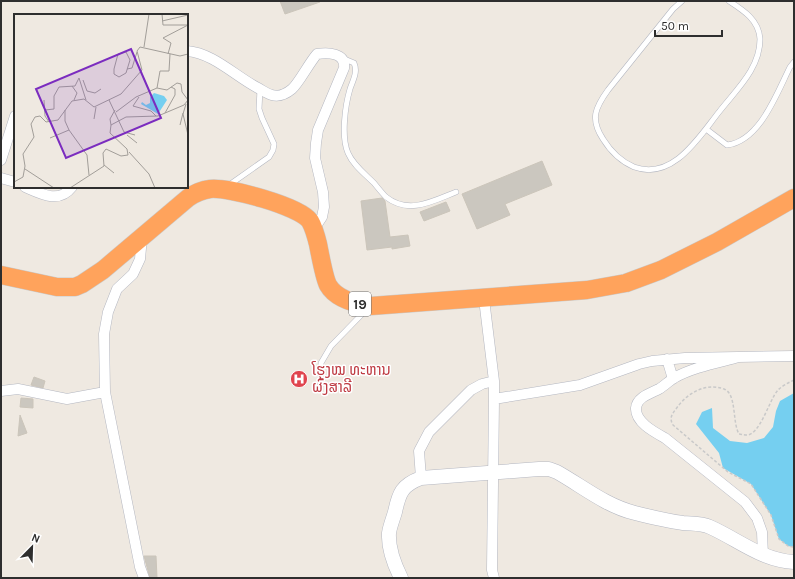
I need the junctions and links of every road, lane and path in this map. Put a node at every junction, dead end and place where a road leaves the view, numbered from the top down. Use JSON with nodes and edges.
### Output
{"nodes":[{"id":1,"x":682,"y":1,"type":"edge"},
{"id":2,"x":729,"y":1,"type":"edge"},
{"id":3,"x":188,"y":51,"type":"edge"},
{"id":4,"x":342,"y":58,"type":"junction"},
{"id":5,"x":794,"y":62,"type":"edge"},
{"id":6,"x":260,"y":89,"type":"junction"},
{"id":7,"x":14,"y":119,"type":"edge"},
{"id":8,"x":706,"y":128,"type":"junction"},
{"id":9,"x":1,"y":160,"type":"edge"},
{"id":10,"x":1,"y":178,"type":"edge"},
{"id":11,"x":14,"y":182,"type":"edge"},
{"id":12,"x":28,"y":188,"type":"edge"},
{"id":13,"x":71,"y":188,"type":"edge"},
{"id":14,"x":230,"y":191,"type":"junction"},
{"id":15,"x":456,"y":192,"type":"dead end"},
{"id":16,"x":794,"y":198,"type":"edge"},
{"id":17,"x":314,"y":229,"type":"junction"},
{"id":18,"x":142,"y":237,"type":"junction"},
{"id":19,"x":1,"y":275,"type":"edge"},
{"id":20,"x":484,"y":298,"type":"junction"},
{"id":21,"x":370,"y":306,"type":"junction"},
{"id":22,"x":794,"y":356,"type":"edge"},
{"id":23,"x":739,"y":357,"type":"junction"},
{"id":24,"x":667,"y":359,"type":"junction"},
{"id":25,"x":673,"y":379,"type":"junction"},
{"id":26,"x":794,"y":380,"type":"edge"},
{"id":27,"x":494,"y":381,"type":"junction"},
{"id":28,"x":320,"y":389,"type":"dead end"},
{"id":29,"x":1,"y":391,"type":"edge"},
{"id":30,"x":105,"y":392,"type":"junction"},
{"id":31,"x":494,"y":399,"type":"junction"},
{"id":32,"x":493,"y":473,"type":"junction"},
{"id":33,"x":421,"y":478,"type":"junction"},
{"id":34,"x":794,"y":547,"type":"edge"},
{"id":35,"x":763,"y":556,"type":"junction"},
{"id":36,"x":794,"y":562,"type":"edge"},
{"id":37,"x":144,"y":578,"type":"edge"},
{"id":38,"x":401,"y":578,"type":"edge"},
{"id":39,"x":494,"y":578,"type":"edge"}],
"edges":[{"from":1,"to":8,"type":"lane"},
{"from":2,"to":8,"type":"lane"},
{"from":3,"to":6,"type":"street"},
{"from":4,"to":6,"type":"street"},
{"from":4,"to":15,"type":"lane"},
{"from":4,"to":17,"type":"street"},
{"from":5,"to":8,"type":"lane"},
{"from":6,"to":14,"type":"lane"},
{"from":7,"to":9,"type":"street"},
{"from":10,"to":11,"type":"street"},
{"from":12,"to":13,"type":"street"},
{"from":14,"to":17,"type":"highway","number":"19"},
{"from":14,"to":18,"type":"highway","number":"19"},
{"from":16,"to":20,"type":"highway","number":"19"},
{"from":17,"to":21,"type":"highway","number":"19"},
{"from":18,"to":19,"type":"highway","number":"19"},
{"from":18,"to":30,"type":"street"},
{"from":20,"to":21,"type":"highway","number":"19"},
{"from":20,"to":27,"type":"street"},
{"from":21,"to":28,"type":"lane"},
{"from":22,"to":23,"type":"street"},
{"from":23,"to":24,"type":"street"},
{"from":23,"to":25,"type":"street"},
{"from":24,"to":25,"type":"street"},
{"from":24,"to":31,"type":"street"},
{"from":25,"to":35,"type":"street"},
{"from":26,"to":34,"type":"path"},
{"from":27,"to":31,"type":"street"},
{"from":27,"to":33,"type":"street"},
{"from":29,"to":30,"type":"street"},
{"from":30,"to":37,"type":"street"},
{"from":31,"to":32,"type":"street"},
{"from":32,"to":33,"type":"street"},
{"from":32,"to":35,"type":"street"},
{"from":32,"to":39,"type":"street"},
{"from":33,"to":38,"type":"street"},
{"from":35,"to":36,"type":"street"}]}
